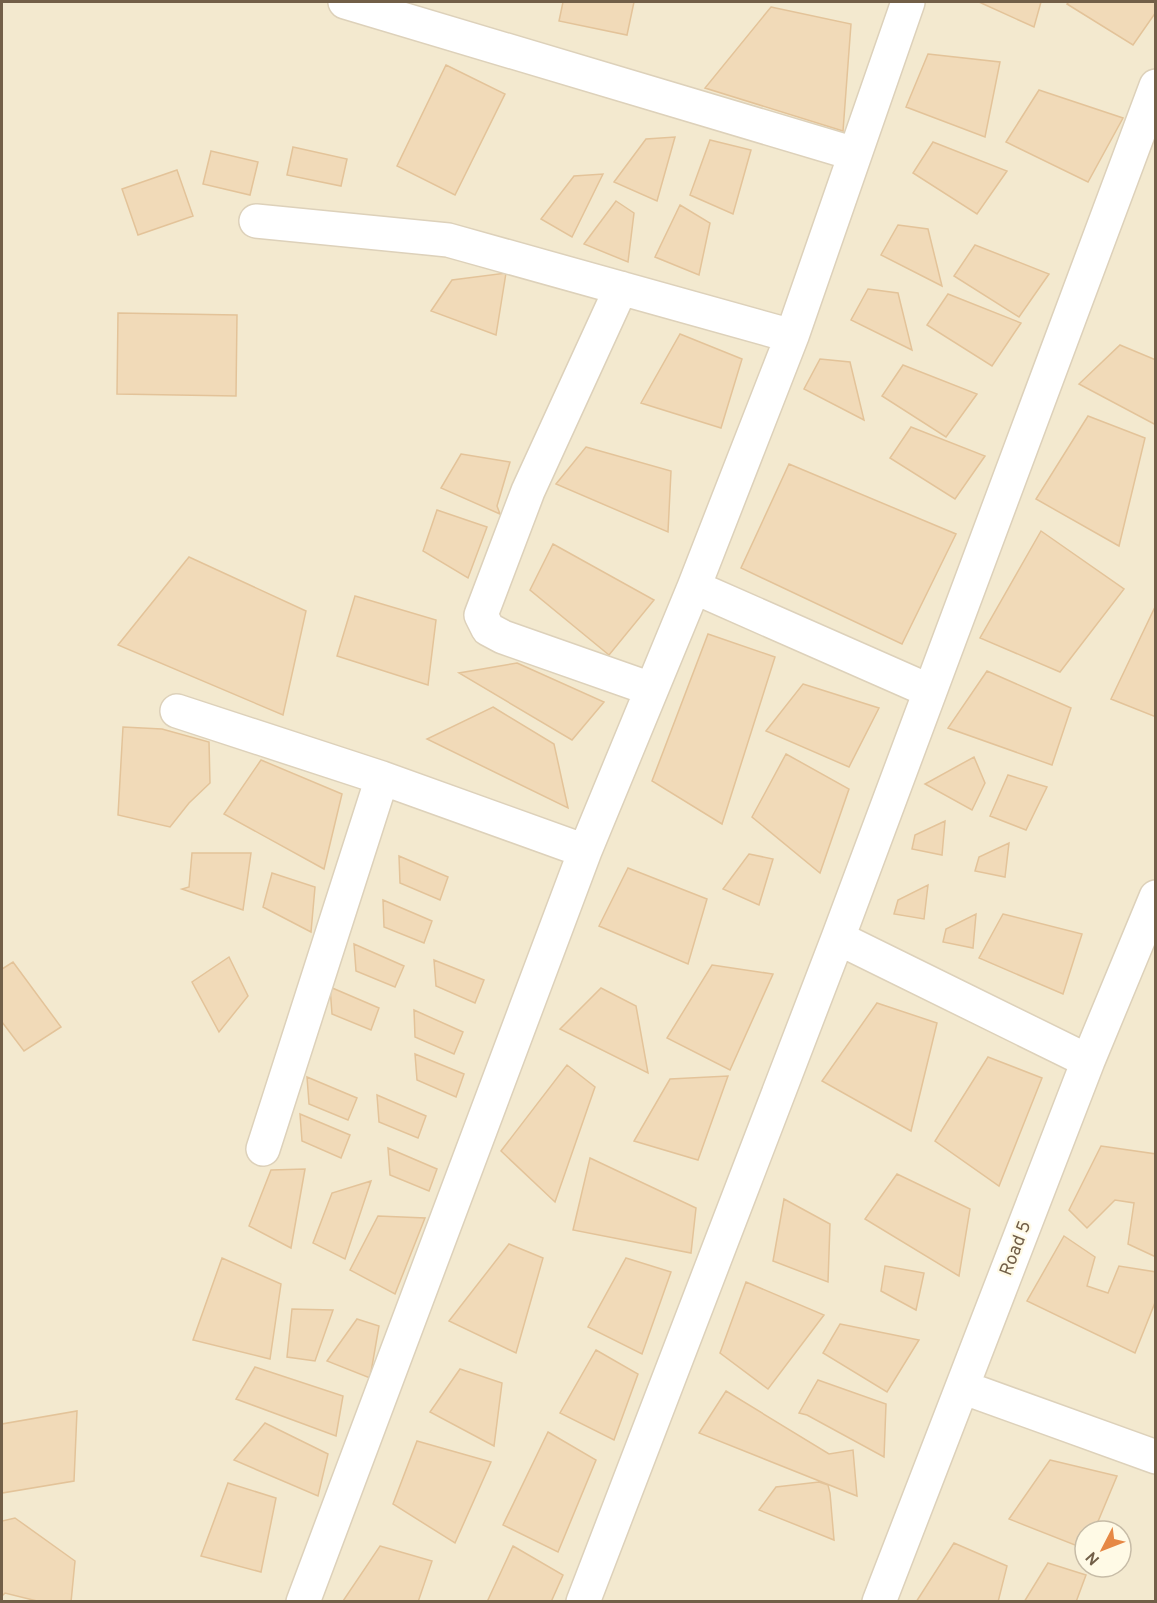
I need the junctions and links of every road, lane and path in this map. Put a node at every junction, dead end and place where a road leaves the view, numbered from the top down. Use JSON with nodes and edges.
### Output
{"nodes":[{"id":1,"x":908,"y":2,"type":"edge"},
{"id":2,"x":361,"y":4,"type":"edge"},
{"id":3,"x":1155,"y":86,"type":"edge"},
{"id":4,"x":855,"y":154,"type":"junction"},
{"id":5,"x":256,"y":221,"type":"dead end"},
{"id":6,"x":621,"y":288,"type":"junction"},
{"id":7,"x":792,"y":336,"type":"junction"},
{"id":8,"x":694,"y":587,"type":"junction"},
{"id":9,"x":651,"y":689,"type":"junction"},
{"id":10,"x":930,"y":691,"type":"junction"},
{"id":11,"x":177,"y":711,"type":"dead end"},
{"id":12,"x":382,"y":778,"type":"junction"},
{"id":13,"x":585,"y":851,"type":"junction"},
{"id":14,"x":1155,"y":897,"type":"edge"},
{"id":15,"x":838,"y":938,"type":"junction"},
{"id":16,"x":1088,"y":1061,"type":"junction"},
{"id":17,"x":263,"y":1149,"type":"dead end"},
{"id":18,"x":962,"y":1387,"type":"junction"},
{"id":19,"x":1155,"y":1456,"type":"edge"},
{"id":20,"x":303,"y":1602,"type":"edge"},
{"id":21,"x":583,"y":1602,"type":"edge"},
{"id":22,"x":879,"y":1602,"type":"edge"}],
"edges":[{"from":1,"to":4,"type":"street"},
{"from":2,"to":4,"type":"street"},
{"from":3,"to":10,"type":"street"},
{"from":4,"to":7,"type":"street"},
{"from":5,"to":6,"type":"street"},
{"from":6,"to":7,"type":"street"},
{"from":6,"to":9,"type":"street"},
{"from":7,"to":8,"type":"street"},
{"from":8,"to":9,"type":"street"},
{"from":8,"to":10,"type":"street"},
{"from":9,"to":13,"type":"street"},
{"from":10,"to":15,"type":"street"},
{"from":11,"to":12,"type":"street"},
{"from":12,"to":13,"type":"street"},
{"from":12,"to":17,"type":"street"},
{"from":13,"to":20,"type":"street"},
{"from":14,"to":16,"type":"street","name":"Road 5"},
{"from":15,"to":16,"type":"street"},
{"from":15,"to":21,"type":"street"},
{"from":16,"to":18,"type":"street","name":"Road 5"},
{"from":18,"to":19,"type":"street"},
{"from":18,"to":22,"type":"street","name":"Road 5"}]}
